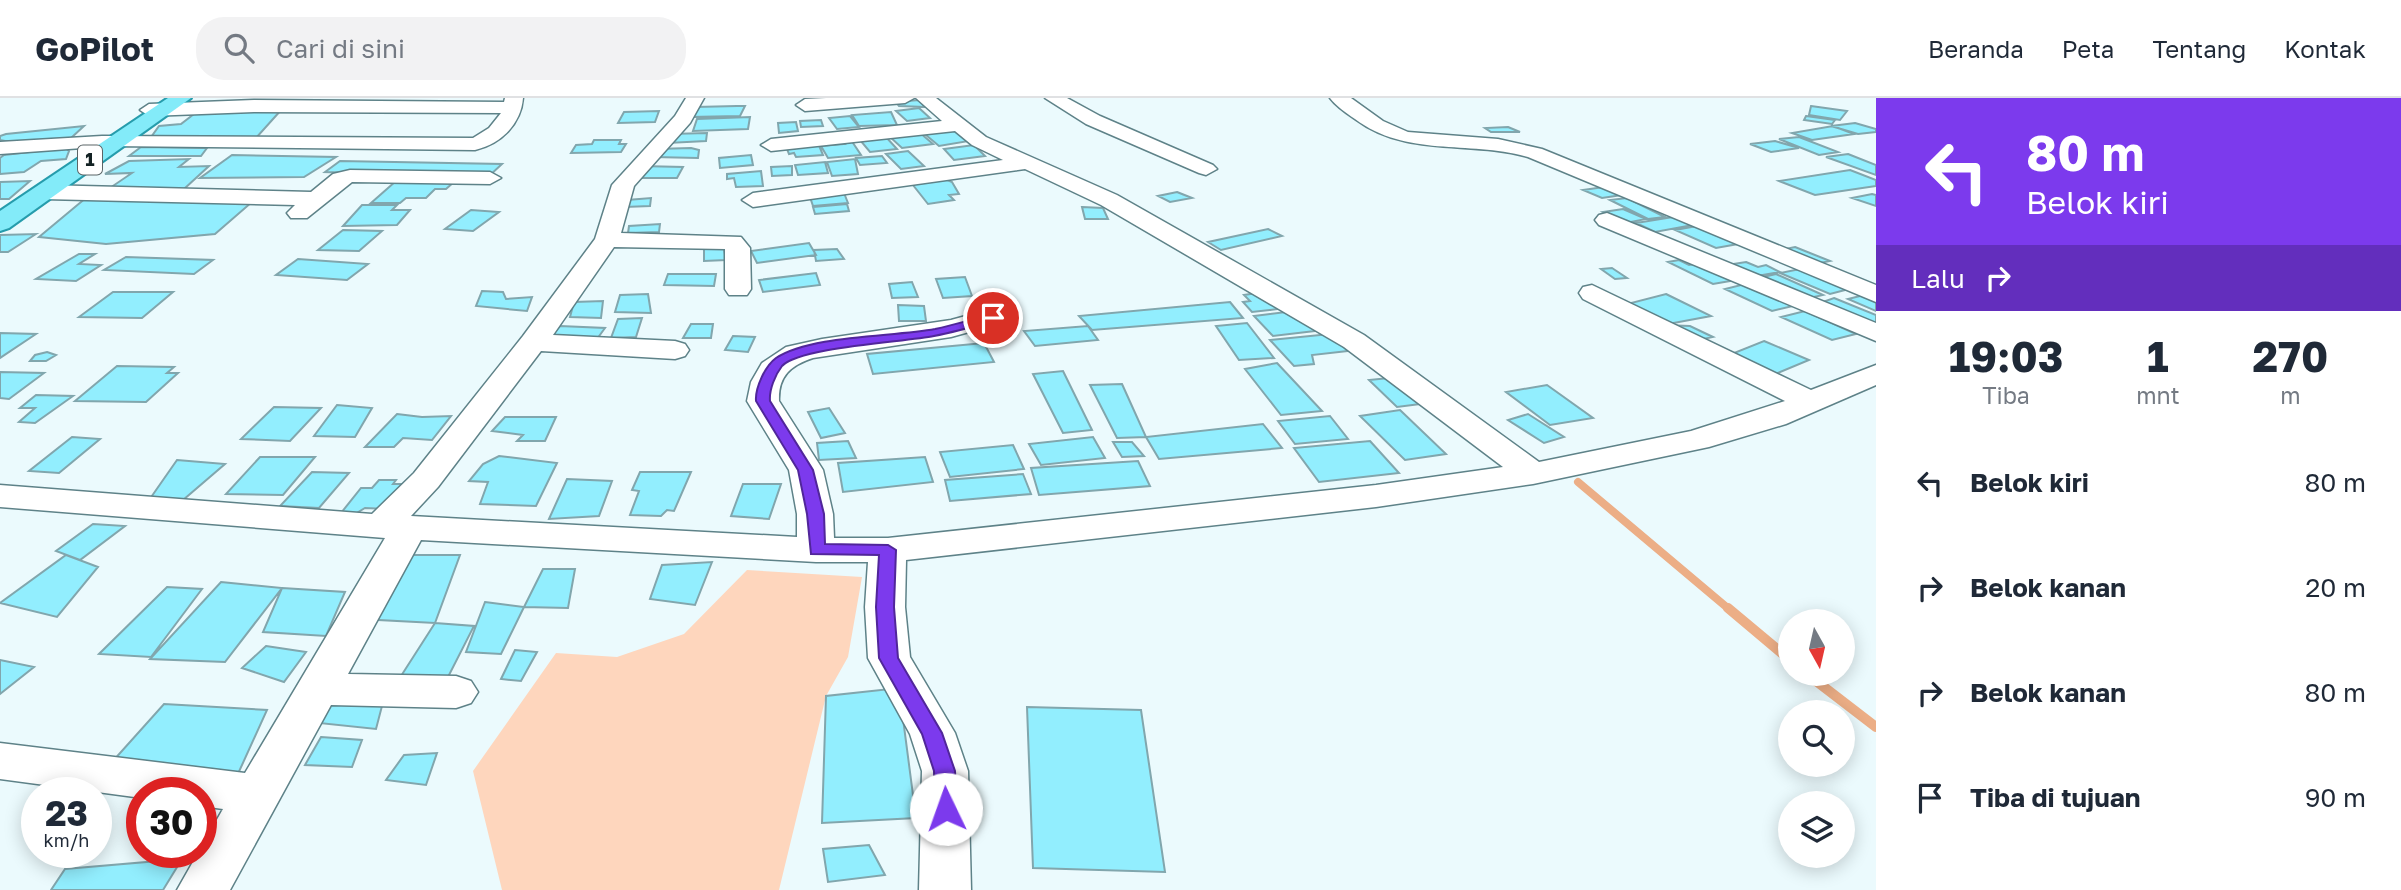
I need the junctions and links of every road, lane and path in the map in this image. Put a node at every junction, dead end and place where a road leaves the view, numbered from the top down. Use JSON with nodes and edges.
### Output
{"nodes":[{"id":1,"x":695,"y":98,"type":"edge"},
{"id":2,"x":905,"y":98,"type":"edge"},
{"id":3,"x":925,"y":98,"type":"edge"},
{"id":4,"x":1054,"y":98,"type":"edge"},
{"id":5,"x":1339,"y":98,"type":"edge"},
{"id":6,"x":260,"y":102,"type":"edge"},
{"id":7,"x":165,"y":103,"type":"edge"},
{"id":8,"x":514,"y":103,"type":"edge"},
{"id":9,"x":806,"y":105,"type":"dead end"},
{"id":10,"x":958,"y":125,"type":"junction"},
{"id":11,"x":109,"y":142,"type":"junction"},
{"id":12,"x":771,"y":145,"type":"dead end"},
{"id":13,"x":0,"y":148,"type":"edge"},
{"id":14,"x":1026,"y":163,"type":"junction"},
{"id":15,"x":1206,"y":169,"type":"dead end"},
{"id":16,"x":490,"y":178,"type":"dead end"},
{"id":17,"x":44,"y":192,"type":"junction"},
{"id":18,"x":316,"y":199,"type":"junction"},
{"id":19,"x":753,"y":200,"type":"dead end"},
{"id":20,"x":0,"y":213,"type":"edge"},
{"id":21,"x":1608,"y":220,"type":"dead end"},
{"id":22,"x":288,"y":222,"type":"dead end"},
{"id":23,"x":0,"y":223,"type":"edge"},
{"id":24,"x":607,"y":240,"type":"junction"},
{"id":25,"x":738,"y":289,"type":"dead end"},
{"id":26,"x":1592,"y":293,"type":"dead end"},
{"id":27,"x":1876,"y":294,"type":"edge"},
{"id":28,"x":1006,"y":313,"type":"dead end"},
{"id":29,"x":1876,"y":332,"type":"edge"},
{"id":30,"x":533,"y":342,"type":"junction"},
{"id":31,"x":674,"y":350,"type":"dead end"},
{"id":32,"x":1876,"y":374,"type":"edge"},
{"id":33,"x":1810,"y":402,"type":"junction"},
{"id":34,"x":1548,"y":471,"type":"junction"},
{"id":35,"x":0,"y":496,"type":"edge"},
{"id":36,"x":395,"y":527,"type":"junction"},
{"id":37,"x":817,"y":550,"type":"junction"},
{"id":38,"x":888,"y":550,"type":"junction"},
{"id":39,"x":317,"y":689,"type":"junction"},
{"id":40,"x":456,"y":692,"type":"dead end"},
{"id":41,"x":0,"y":761,"type":"edge"},
{"id":42,"x":258,"y":794,"type":"junction"},
{"id":43,"x":203,"y":890,"type":"edge"},
{"id":44,"x":945,"y":890,"type":"edge"}],
"edges":[{"from":1,"to":24,"type":"street"},
{"from":2,"to":9,"type":"street"},
{"from":3,"to":10,"type":"street"},
{"from":4,"to":15,"type":"street"},
{"from":5,"to":27,"type":"street"},
{"from":6,"to":7,"type":"street"},
{"from":6,"to":8,"type":"street"},
{"from":7,"to":11,"type":"main road","number":"1"},
{"from":8,"to":11,"type":"street"},
{"from":10,"to":12,"type":"street"},
{"from":10,"to":14,"type":"street"},
{"from":11,"to":13,"type":"street"},
{"from":11,"to":17,"type":"main road","number":"1"},
{"from":11,"to":20,"type":"main road","number":"1"},
{"from":14,"to":19,"type":"street"},
{"from":14,"to":34,"type":"street"},
{"from":16,"to":18,"type":"street"},
{"from":17,"to":18,"type":"street"},
{"from":17,"to":23,"type":"main road","number":"1"},
{"from":18,"to":22,"type":"street"},
{"from":21,"to":29,"type":"street"},
{"from":24,"to":25,"type":"street"},
{"from":24,"to":30,"type":"street"},
{"from":26,"to":33,"type":"street"},
{"from":28,"to":37,"type":"street"},
{"from":30,"to":31,"type":"street"},
{"from":30,"to":36,"type":"street"},
{"from":32,"to":33,"type":"street"},
{"from":33,"to":34,"type":"street"},
{"from":34,"to":38,"type":"street"},
{"from":35,"to":36,"type":"street"},
{"from":36,"to":37,"type":"street"},
{"from":36,"to":39,"type":"street"},
{"from":37,"to":38,"type":"street"},
{"from":38,"to":44,"type":"street"},
{"from":39,"to":40,"type":"street"},
{"from":39,"to":42,"type":"street"},
{"from":41,"to":42,"type":"street"},
{"from":42,"to":43,"type":"street"}]}
